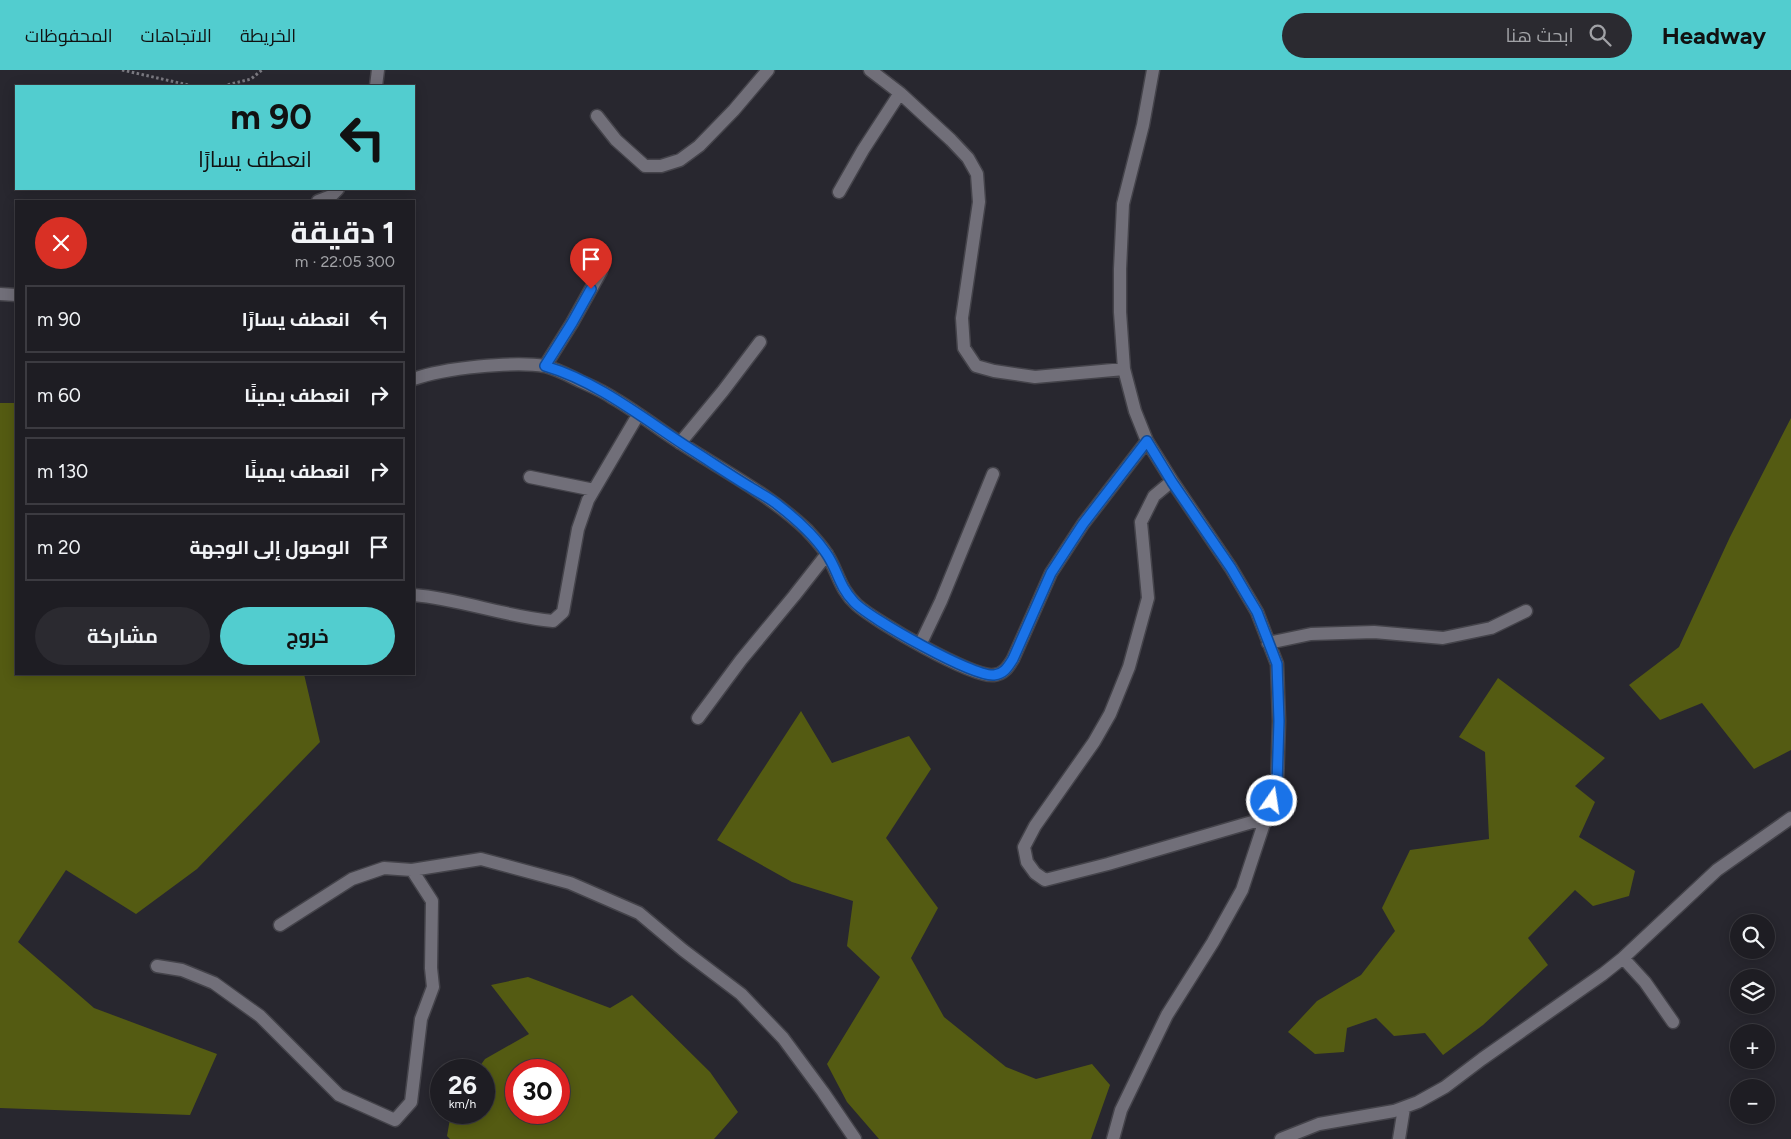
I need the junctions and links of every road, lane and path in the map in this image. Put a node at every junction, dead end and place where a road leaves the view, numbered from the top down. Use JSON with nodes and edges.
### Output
{"nodes":[{"id":1,"x":122,"y":70,"type":"edge"},
{"id":2,"x":262,"y":70,"type":"edge"},
{"id":3,"x":378,"y":70,"type":"edge"},
{"id":4,"x":768,"y":70,"type":"edge"},
{"id":5,"x":870,"y":70,"type":"edge"},
{"id":6,"x":1153,"y":70,"type":"edge"},
{"id":7,"x":189,"y":85,"type":"edge"},
{"id":8,"x":227,"y":85,"type":"edge"},
{"id":9,"x":376,"y":85,"type":"edge"},
{"id":10,"x":900,"y":93,"type":"junction"},
{"id":11,"x":597,"y":116,"type":"dead end"},
{"id":12,"x":337,"y":190,"type":"edge"},
{"id":13,"x":839,"y":192,"type":"dead end"},
{"id":14,"x":321,"y":200,"type":"edge"},
{"id":15,"x":601,"y":272,"type":"dead end"},
{"id":16,"x":0,"y":294,"type":"edge"},
{"id":17,"x":15,"y":296,"type":"edge"},
{"id":18,"x":760,"y":342,"type":"dead end"},
{"id":19,"x":545,"y":366,"type":"junction"},
{"id":20,"x":1124,"y":369,"type":"junction"},
{"id":21,"x":415,"y":379,"type":"edge"},
{"id":22,"x":638,"y":415,"type":"junction"},
{"id":23,"x":1147,"y":441,"type":"junction"},
{"id":24,"x":680,"y":443,"type":"junction"},
{"id":25,"x":993,"y":474,"type":"dead end"},
{"id":26,"x":530,"y":477,"type":"dead end"},
{"id":27,"x":1172,"y":482,"type":"junction"},
{"id":28,"x":594,"y":490,"type":"junction"},
{"id":29,"x":827,"y":554,"type":"junction"},
{"id":30,"x":415,"y":595,"type":"edge"},
{"id":31,"x":1526,"y":610,"type":"dead end"},
{"id":32,"x":1268,"y":642,"type":"junction"},
{"id":33,"x":920,"y":645,"type":"junction"},
{"id":34,"x":698,"y":718,"type":"dead end"},
{"id":35,"x":1266,"y":818,"type":"junction"},
{"id":36,"x":1789,"y":822,"type":"edge"},
{"id":37,"x":412,"y":870,"type":"junction"},
{"id":38,"x":280,"y":925,"type":"dead end"},
{"id":39,"x":1623,"y":958,"type":"junction"},
{"id":40,"x":157,"y":966,"type":"dead end"},
{"id":41,"x":1673,"y":1022,"type":"dead end"},
{"id":42,"x":1404,"y":1108,"type":"junction"},
{"id":43,"x":855,"y":1139,"type":"edge"},
{"id":44,"x":1113,"y":1139,"type":"edge"},
{"id":45,"x":1282,"y":1139,"type":"edge"},
{"id":46,"x":1399,"y":1139,"type":"edge"}],
"edges":[{"from":1,"to":7,"type":"path"},
{"from":2,"to":8,"type":"path"},
{"from":3,"to":9,"type":"street"},
{"from":4,"to":11,"type":"street"},
{"from":5,"to":10,"type":"street"},
{"from":6,"to":20,"type":"street"},
{"from":10,"to":13,"type":"street"},
{"from":10,"to":20,"type":"street"},
{"from":12,"to":14,"type":"street"},
{"from":15,"to":19,"type":"street"},
{"from":16,"to":17,"type":"street"},
{"from":18,"to":24,"type":"street"},
{"from":19,"to":21,"type":"street"},
{"from":19,"to":22,"type":"street"},
{"from":20,"to":23,"type":"street"},
{"from":22,"to":24,"type":"street"},
{"from":22,"to":28,"type":"street"},
{"from":23,"to":27,"type":"street"},
{"from":23,"to":33,"type":"street"},
{"from":24,"to":29,"type":"street"},
{"from":25,"to":33,"type":"street"},
{"from":26,"to":28,"type":"street"},
{"from":27,"to":32,"type":"street"},
{"from":27,"to":35,"type":"street"},
{"from":28,"to":30,"type":"street"},
{"from":29,"to":33,"type":"street"},
{"from":29,"to":34,"type":"street"},
{"from":31,"to":32,"type":"street"},
{"from":32,"to":35,"type":"street"},
{"from":35,"to":44,"type":"street"},
{"from":36,"to":39,"type":"street"},
{"from":37,"to":38,"type":"street"},
{"from":37,"to":40,"type":"street"},
{"from":37,"to":43,"type":"street"},
{"from":39,"to":41,"type":"street"},
{"from":39,"to":42,"type":"street"},
{"from":42,"to":45,"type":"street"},
{"from":42,"to":46,"type":"street"}]}
